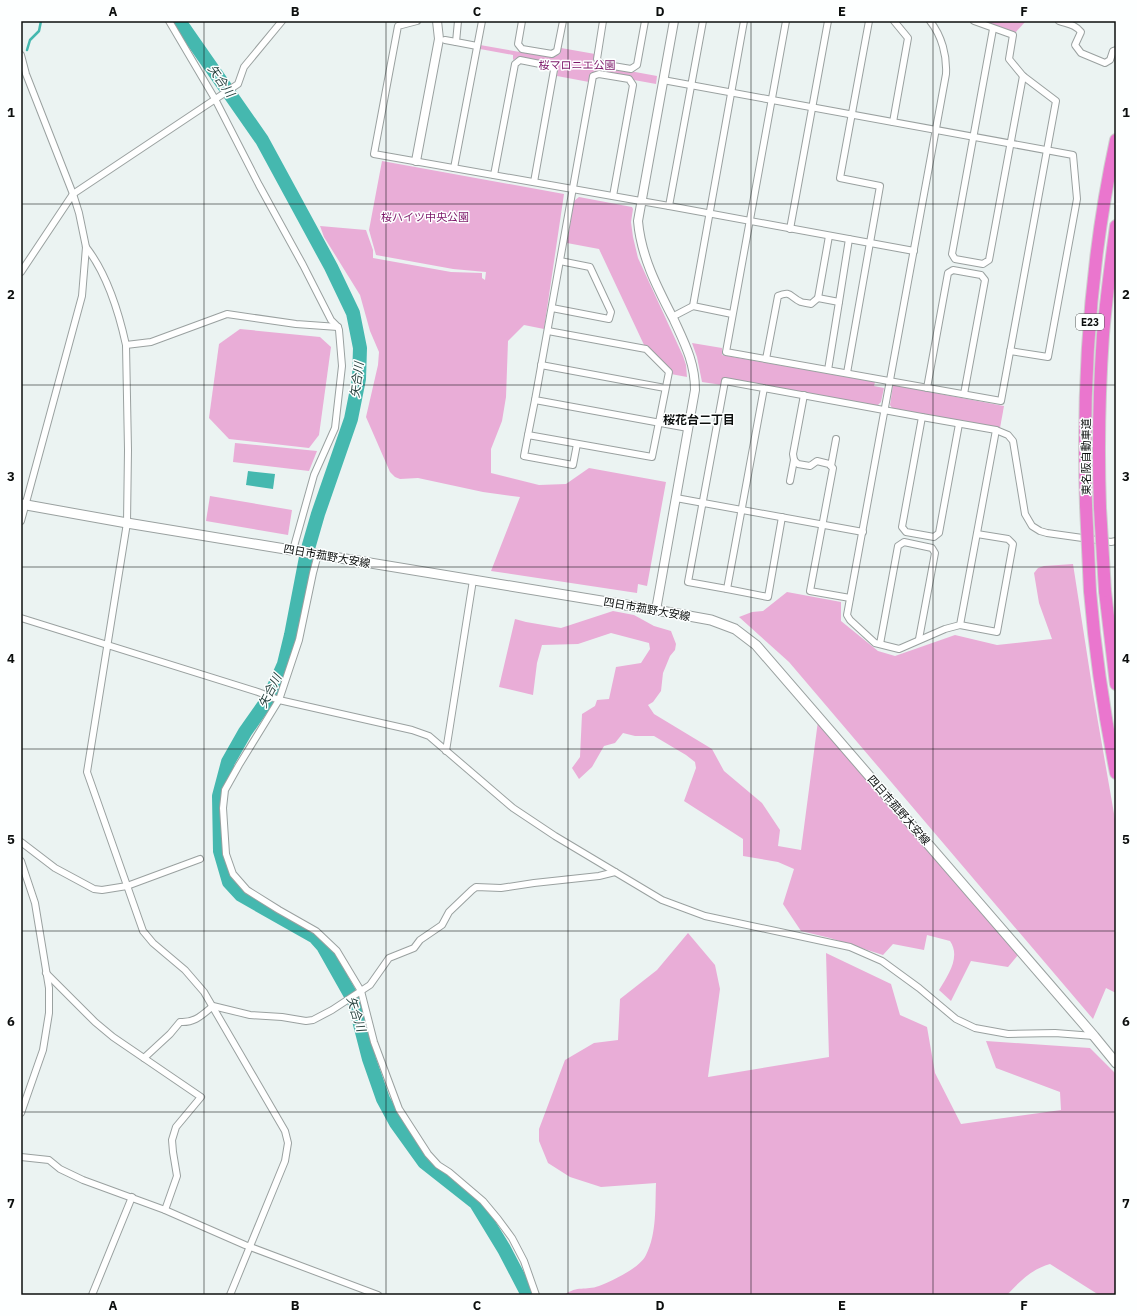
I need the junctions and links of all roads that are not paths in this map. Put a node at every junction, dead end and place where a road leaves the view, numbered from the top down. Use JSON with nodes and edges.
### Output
{"nodes":[{"id":1,"x":169,"y":21,"type":"edge"},
{"id":2,"x":282,"y":21,"type":"edge"},
{"id":3,"x":417,"y":21,"type":"edge"},
{"id":4,"x":438,"y":21,"type":"edge"},
{"id":5,"x":458,"y":21,"type":"edge"},
{"id":6,"x":482,"y":21,"type":"edge"},
{"id":7,"x":522,"y":21,"type":"edge"},
{"id":8,"x":563,"y":21,"type":"edge"},
{"id":9,"x":603,"y":21,"type":"edge"},
{"id":10,"x":645,"y":21,"type":"edge"},
{"id":11,"x":674,"y":21,"type":"edge"},
{"id":12,"x":703,"y":21,"type":"edge"},
{"id":13,"x":744,"y":21,"type":"edge"},
{"id":14,"x":786,"y":21,"type":"edge"},
{"id":15,"x":828,"y":21,"type":"edge"},
{"id":16,"x":869,"y":21,"type":"edge"},
{"id":17,"x":894,"y":21,"type":"edge"},
{"id":18,"x":940,"y":21,"type":"edge"},
{"id":19,"x":974,"y":21,"type":"edge"},
{"id":20,"x":1058,"y":21,"type":"edge"},
{"id":21,"x":932,"y":23,"type":"edge"},
{"id":22,"x":993,"y":29,"type":"junction"},
{"id":23,"x":445,"y":40,"type":"dead end"},
{"id":24,"x":456,"y":42,"type":"junction"},
{"id":25,"x":477,"y":46,"type":"junction"},
{"id":26,"x":1116,"y":50,"type":"edge"},
{"id":27,"x":21,"y":55,"type":"edge"},
{"id":28,"x":1022,"y":76,"type":"junction"},
{"id":29,"x":663,"y":80,"type":"junction"},
{"id":30,"x":691,"y":85,"type":"junction"},
{"id":31,"x":731,"y":93,"type":"junction"},
{"id":32,"x":217,"y":97,"type":"junction"},
{"id":33,"x":772,"y":100,"type":"junction"},
{"id":34,"x":812,"y":108,"type":"junction"},
{"id":35,"x":852,"y":115,"type":"junction"},
{"id":36,"x":893,"y":122,"type":"junction"},
{"id":37,"x":936,"y":130,"type":"junction"},
{"id":38,"x":973,"y":137,"type":"junction"},
{"id":39,"x":1116,"y":140,"type":"edge"},
{"id":40,"x":1010,"y":144,"type":"junction"},
{"id":41,"x":1047,"y":150,"type":"junction"},
{"id":42,"x":416,"y":161,"type":"junction"},
{"id":43,"x":454,"y":168,"type":"junction"},
{"id":44,"x":494,"y":175,"type":"junction"},
{"id":45,"x":534,"y":182,"type":"junction"},
{"id":46,"x":573,"y":189,"type":"junction"},
{"id":47,"x":73,"y":194,"type":"junction"},
{"id":48,"x":613,"y":196,"type":"junction"},
{"id":49,"x":641,"y":201,"type":"junction"},
{"id":50,"x":669,"y":206,"type":"junction"},
{"id":51,"x":709,"y":214,"type":"junction"},
{"id":52,"x":750,"y":222,"type":"junction"},
{"id":53,"x":1116,"y":226,"type":"edge"},
{"id":54,"x":790,"y":228,"type":"junction"},
{"id":55,"x":829,"y":236,"type":"junction"},
{"id":56,"x":849,"y":239,"type":"junction"},
{"id":57,"x":870,"y":243,"type":"junction"},
{"id":58,"x":86,"y":247,"type":"junction"},
{"id":59,"x":914,"y":251,"type":"junction"},
{"id":60,"x":955,"y":259,"type":"junction"},
{"id":61,"x":560,"y":261,"type":"junction"},
{"id":62,"x":983,"y":264,"type":"junction"},
{"id":63,"x":953,"y":270,"type":"junction"},
{"id":64,"x":21,"y":272,"type":"edge"},
{"id":65,"x":981,"y":275,"type":"junction"},
{"id":66,"x":818,"y":298,"type":"junction"},
{"id":67,"x":839,"y":302,"type":"junction"},
{"id":68,"x":693,"y":306,"type":"junction"},
{"id":69,"x":552,"y":308,"type":"junction"},
{"id":70,"x":732,"y":314,"type":"junction"},
{"id":71,"x":672,"y":317,"type":"junction"},
{"id":72,"x":338,"y":327,"type":"junction"},
{"id":73,"x":548,"y":331,"type":"junction"},
{"id":74,"x":126,"y":345,"type":"junction"},
{"id":75,"x":1010,"y":351,"type":"junction"},
{"id":76,"x":766,"y":359,"type":"junction"},
{"id":77,"x":541,"y":365,"type":"junction"},
{"id":78,"x":828,"y":370,"type":"junction"},
{"id":79,"x":847,"y":373,"type":"junction"},
{"id":80,"x":890,"y":381,"type":"junction"},
{"id":81,"x":665,"y":388,"type":"junction"},
{"id":82,"x":764,"y":388,"type":"junction"},
{"id":83,"x":927,"y":388,"type":"junction"},
{"id":84,"x":964,"y":394,"type":"junction"},
{"id":85,"x":804,"y":396,"type":"junction"},
{"id":86,"x":535,"y":400,"type":"junction"},
{"id":87,"x":885,"y":411,"type":"junction"},
{"id":88,"x":922,"y":418,"type":"junction"},
{"id":89,"x":659,"y":422,"type":"junction"},
{"id":90,"x":959,"y":424,"type":"junction"},
{"id":91,"x":688,"y":428,"type":"junction"},
{"id":92,"x":996,"y":430,"type":"junction"},
{"id":93,"x":528,"y":435,"type":"junction"},
{"id":94,"x":836,"y":439,"type":"dead end"},
{"id":95,"x":577,"y":444,"type":"junction"},
{"id":96,"x":794,"y":460,"type":"junction"},
{"id":97,"x":831,"y":466,"type":"junction"},
{"id":98,"x":790,"y":480,"type":"dead end"},
{"id":99,"x":676,"y":498,"type":"junction"},
{"id":100,"x":703,"y":503,"type":"junction"},
{"id":101,"x":23,"y":505,"type":"edge"},
{"id":102,"x":742,"y":510,"type":"junction"},
{"id":103,"x":782,"y":517,"type":"junction"},
{"id":104,"x":21,"y":521,"type":"edge"},
{"id":105,"x":127,"y":523,"type":"junction"},
{"id":106,"x":822,"y":524,"type":"junction"},
{"id":107,"x":863,"y":532,"type":"junction"},
{"id":108,"x":906,"y":532,"type":"junction"},
{"id":109,"x":977,"y":534,"type":"junction"},
{"id":110,"x":934,"y":537,"type":"junction"},
{"id":111,"x":1116,"y":541,"type":"edge"},
{"id":112,"x":904,"y":542,"type":"junction"},
{"id":113,"x":932,"y":548,"type":"junction"},
{"id":114,"x":295,"y":550,"type":"junction"},
{"id":115,"x":318,"y":554,"type":"junction"},
{"id":116,"x":473,"y":580,"type":"junction"},
{"id":117,"x":727,"y":589,"type":"junction"},
{"id":118,"x":850,"y":598,"type":"junction"},
{"id":119,"x":656,"y":610,"type":"junction"},
{"id":120,"x":21,"y":618,"type":"edge"},
{"id":121,"x":960,"y":625,"type":"junction"},
{"id":122,"x":919,"y":639,"type":"junction"},
{"id":123,"x":880,"y":644,"type":"junction"},
{"id":124,"x":107,"y":645,"type":"junction"},
{"id":125,"x":1116,"y":684,"type":"edge"},
{"id":126,"x":279,"y":700,"type":"junction"},
{"id":127,"x":446,"y":751,"type":"junction"},
{"id":128,"x":1116,"y":773,"type":"edge"},
{"id":129,"x":21,"y":842,"type":"edge"},
{"id":130,"x":200,"y":859,"type":"dead end"},
{"id":131,"x":21,"y":860,"type":"edge"},
{"id":132,"x":616,"y":872,"type":"junction"},
{"id":133,"x":127,"y":886,"type":"junction"},
{"id":134,"x":46,"y":973,"type":"junction"},
{"id":135,"x":360,"y":992,"type":"junction"},
{"id":136,"x":213,"y":1006,"type":"junction"},
{"id":137,"x":1094,"y":1036,"type":"junction"},
{"id":138,"x":1116,"y":1056,"type":"edge"},
{"id":139,"x":144,"y":1058,"type":"junction"},
{"id":140,"x":1116,"y":1064,"type":"edge"},
{"id":141,"x":21,"y":1113,"type":"edge"},
{"id":142,"x":21,"y":1157,"type":"edge"},
{"id":143,"x":132,"y":1197,"type":"junction"},
{"id":144,"x":166,"y":1210,"type":"junction"},
{"id":145,"x":250,"y":1247,"type":"junction"},
{"id":146,"x":92,"y":1295,"type":"edge"},
{"id":147,"x":230,"y":1295,"type":"edge"},
{"id":148,"x":378,"y":1295,"type":"edge"},
{"id":149,"x":536,"y":1295,"type":"edge"}],
"edges":[{"from":1,"to":32,"type":"street"},
{"from":2,"to":32,"type":"street"},
{"from":3,"to":42,"type":"street"},
{"from":4,"to":42,"type":"street"},
{"from":5,"to":24,"type":"street"},
{"from":6,"to":25,"type":"street"},
{"from":7,"to":8,"type":"street"},
{"from":9,"to":10,"type":"street"},
{"from":11,"to":29,"type":"street"},
{"from":12,"to":30,"type":"street"},
{"from":13,"to":31,"type":"street"},
{"from":14,"to":33,"type":"street"},
{"from":15,"to":34,"type":"street"},
{"from":16,"to":35,"type":"street"},
{"from":17,"to":36,"type":"street"},
{"from":18,"to":21,"type":"street"},
{"from":19,"to":22,"type":"street"},
{"from":20,"to":26,"type":"street"},
{"from":21,"to":37,"type":"street"},
{"from":22,"to":28,"type":"street"},
{"from":22,"to":38,"type":"street"},
{"from":23,"to":24,"type":"street"},
{"from":24,"to":25,"type":"street"},
{"from":25,"to":43,"type":"street"},
{"from":27,"to":47,"type":"street"},
{"from":28,"to":40,"type":"street"},
{"from":28,"to":41,"type":"street"},
{"from":29,"to":30,"type":"street"},
{"from":29,"to":49,"type":"street"},
{"from":30,"to":31,"type":"street"},
{"from":30,"to":50,"type":"street"},
{"from":31,"to":33,"type":"street"},
{"from":31,"to":51,"type":"street"},
{"from":32,"to":47,"type":"street"},
{"from":32,"to":72,"type":"street"},
{"from":33,"to":34,"type":"street"},
{"from":33,"to":52,"type":"street"},
{"from":34,"to":35,"type":"street"},
{"from":34,"to":54,"type":"street"},
{"from":35,"to":36,"type":"street"},
{"from":35,"to":57,"type":"street"},
{"from":36,"to":37,"type":"street"},
{"from":37,"to":38,"type":"street"},
{"from":37,"to":59,"type":"street"},
{"from":38,"to":40,"type":"street"},
{"from":38,"to":60,"type":"street"},
{"from":39,"to":128,"type":"highway","name":"東名阪自動車道","number":"E23","bridge":true},
{"from":40,"to":41,"type":"street"},
{"from":40,"to":62,"type":"street"},
{"from":41,"to":75,"type":"street"},
{"from":41,"to":75,"type":"street"},
{"from":42,"to":43,"type":"street"},
{"from":43,"to":44,"type":"street"},
{"from":44,"to":45,"type":"street"},
{"from":44,"to":45,"type":"street"},
{"from":45,"to":46,"type":"street"},
{"from":46,"to":48,"type":"street"},
{"from":46,"to":48,"type":"street"},
{"from":46,"to":61,"type":"street"},
{"from":47,"to":58,"type":"street"},
{"from":47,"to":64,"type":"street"},
{"from":48,"to":49,"type":"street"},
{"from":49,"to":50,"type":"street"},
{"from":49,"to":71,"type":"street"},
{"from":50,"to":51,"type":"street"},
{"from":51,"to":52,"type":"street"},
{"from":51,"to":68,"type":"street"},
{"from":52,"to":54,"type":"street"},
{"from":52,"to":70,"type":"street"},
{"from":53,"to":125,"type":"highway","name":"東名阪自動車道","number":"E23","bridge":true},
{"from":54,"to":55,"type":"street"},
{"from":55,"to":56,"type":"street"},
{"from":55,"to":66,"type":"street"},
{"from":56,"to":57,"type":"street"},
{"from":56,"to":67,"type":"street"},
{"from":57,"to":59,"type":"street"},
{"from":57,"to":79,"type":"street"},
{"from":58,"to":74,"type":"street"},
{"from":58,"to":101,"type":"street"},
{"from":59,"to":80,"type":"street"},
{"from":60,"to":62,"type":"street"},
{"from":60,"to":63,"type":"street"},
{"from":61,"to":69,"type":"street"},
{"from":61,"to":69,"type":"street"},
{"from":62,"to":65,"type":"street"},
{"from":63,"to":65,"type":"street"},
{"from":63,"to":83,"type":"street"},
{"from":65,"to":84,"type":"street"},
{"from":66,"to":67,"type":"street"},
{"from":66,"to":76,"type":"street"},
{"from":67,"to":78,"type":"street"},
{"from":68,"to":70,"type":"street"},
{"from":68,"to":71,"type":"street"},
{"from":69,"to":73,"type":"street"},
{"from":70,"to":76,"type":"street"},
{"from":71,"to":91,"type":"street"},
{"from":72,"to":74,"type":"street"},
{"from":72,"to":114,"type":"street"},
{"from":73,"to":77,"type":"street"},
{"from":73,"to":81,"type":"street"},
{"from":74,"to":105,"type":"street"},
{"from":75,"to":84,"type":"street"},
{"from":76,"to":78,"type":"street"},
{"from":77,"to":81,"type":"street"},
{"from":77,"to":86,"type":"street"},
{"from":78,"to":79,"type":"street"},
{"from":79,"to":80,"type":"street"},
{"from":80,"to":83,"type":"street"},
{"from":80,"to":87,"type":"street"},
{"from":81,"to":89,"type":"street"},
{"from":82,"to":85,"type":"street"},
{"from":82,"to":100,"type":"street"},
{"from":82,"to":102,"type":"street"},
{"from":83,"to":84,"type":"street"},
{"from":85,"to":87,"type":"street"},
{"from":85,"to":96,"type":"street"},
{"from":86,"to":89,"type":"street"},
{"from":86,"to":93,"type":"street"},
{"from":87,"to":88,"type":"street"},
{"from":87,"to":107,"type":"street"},
{"from":88,"to":90,"type":"street"},
{"from":88,"to":108,"type":"street"},
{"from":89,"to":91,"type":"street"},
{"from":89,"to":95,"type":"street"},
{"from":90,"to":92,"type":"street"},
{"from":90,"to":110,"type":"street"},
{"from":91,"to":99,"type":"street"},
{"from":92,"to":109,"type":"street"},
{"from":92,"to":111,"type":"street"},
{"from":93,"to":95,"type":"street"},
{"from":93,"to":95,"type":"street"},
{"from":94,"to":97,"type":"street"},
{"from":96,"to":97,"type":"street"},
{"from":96,"to":98,"type":"street"},
{"from":97,"to":106,"type":"street"},
{"from":99,"to":100,"type":"street"},
{"from":99,"to":119,"type":"street"},
{"from":100,"to":102,"type":"street"},
{"from":100,"to":117,"type":"street"},
{"from":101,"to":104,"type":"street"},
{"from":101,"to":105,"type":"main road","name":"四日市菰野大安線"},
{"from":102,"to":103,"type":"street"},
{"from":102,"to":117,"type":"street"},
{"from":103,"to":106,"type":"street"},
{"from":103,"to":117,"type":"street"},
{"from":105,"to":114,"type":"main road","name":"四日市菰野大安線"},
{"from":105,"to":124,"type":"street"},
{"from":106,"to":107,"type":"street"},
{"from":106,"to":118,"type":"street"},
{"from":107,"to":118,"type":"street"},
{"from":108,"to":110,"type":"street"},
{"from":108,"to":112,"type":"street"},
{"from":109,"to":121,"type":"street"},
{"from":109,"to":121,"type":"street"},
{"from":110,"to":113,"type":"street"},
{"from":112,"to":113,"type":"street"},
{"from":112,"to":123,"type":"street"},
{"from":113,"to":122,"type":"street"},
{"from":114,"to":115,"type":"main road","name":"四日市菰野大安線"},
{"from":115,"to":116,"type":"main road","name":"四日市菰野大安線"},
{"from":115,"to":126,"type":"street"},
{"from":116,"to":119,"type":"main road","name":"四日市菰野大安線"},
{"from":116,"to":127,"type":"street"},
{"from":118,"to":123,"type":"street"},
{"from":119,"to":137,"type":"main road","name":"四日市菰野大安線"},
{"from":120,"to":124,"type":"street"},
{"from":121,"to":122,"type":"street"},
{"from":122,"to":123,"type":"street"},
{"from":124,"to":126,"type":"street"},
{"from":124,"to":133,"type":"street"},
{"from":126,"to":127,"type":"street"},
{"from":126,"to":135,"type":"street"},
{"from":127,"to":132,"type":"street"},
{"from":129,"to":133,"type":"street"},
{"from":130,"to":133,"type":"street"},
{"from":131,"to":134,"type":"street"},
{"from":132,"to":135,"type":"street"},
{"from":132,"to":137,"type":"street"},
{"from":133,"to":136,"type":"street"},
{"from":134,"to":139,"type":"street"},
{"from":134,"to":141,"type":"street"},
{"from":135,"to":136,"type":"street"},
{"from":135,"to":149,"type":"street"},
{"from":136,"to":139,"type":"street"},
{"from":136,"to":145,"type":"street"},
{"from":137,"to":138,"type":"main road","name":"四日市菰野大安線"},
{"from":137,"to":140,"type":"main road","name":"四日市菰野大安線"},
{"from":139,"to":144,"type":"street"},
{"from":142,"to":143,"type":"street"},
{"from":143,"to":144,"type":"street"},
{"from":143,"to":146,"type":"street"},
{"from":144,"to":145,"type":"street"},
{"from":145,"to":147,"type":"street"},
{"from":145,"to":148,"type":"street"}]}
